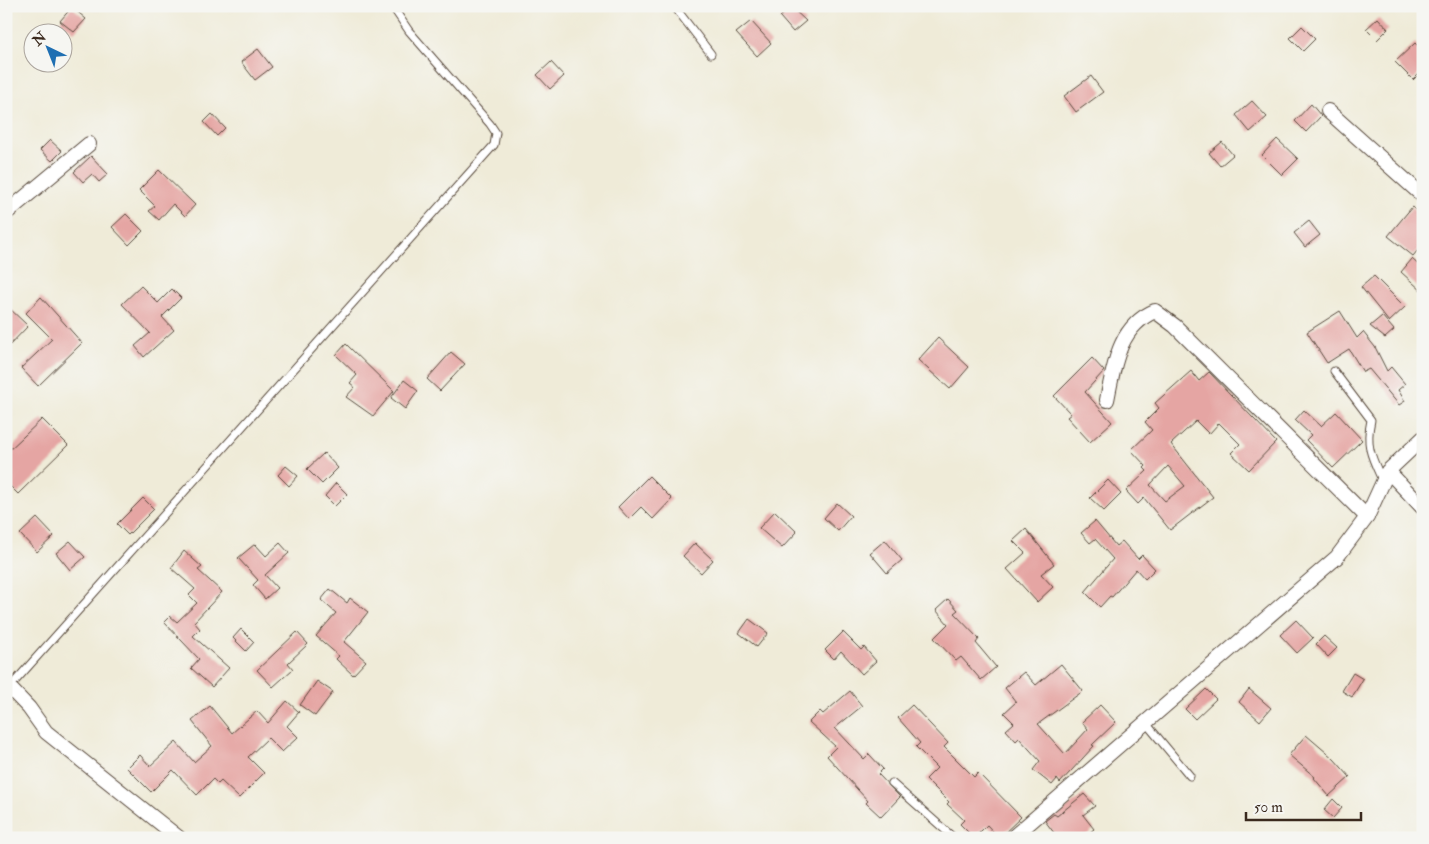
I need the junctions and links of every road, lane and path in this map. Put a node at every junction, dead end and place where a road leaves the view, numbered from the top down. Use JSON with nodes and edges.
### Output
{"nodes":[{"id":1,"x":392,"y":6,"type":"edge"},
{"id":2,"x":674,"y":6,"type":"edge"},
{"id":3,"x":711,"y":54,"type":"dead end"},
{"id":4,"x":1328,"y":111,"type":"dead end"},
{"id":5,"x":89,"y":144,"type":"dead end"},
{"id":6,"x":1423,"y":196,"type":"edge"},
{"id":7,"x":6,"y":213,"type":"edge"},
{"id":8,"x":1334,"y":371,"type":"dead end"},
{"id":9,"x":1107,"y":400,"type":"dead end"},
{"id":10,"x":1423,"y":438,"type":"edge"},
{"id":11,"x":1385,"y":477,"type":"junction"},
{"id":12,"x":1423,"y":508,"type":"edge"},
{"id":13,"x":1367,"y":517,"type":"junction"},
{"id":14,"x":8,"y":686,"type":"edge"},
{"id":15,"x":1145,"y":722,"type":"junction"},
{"id":16,"x":1190,"y":776,"type":"dead end"},
{"id":17,"x":892,"y":783,"type":"dead end"},
{"id":18,"x":179,"y":838,"type":"edge"},
{"id":19,"x":954,"y":838,"type":"edge"},
{"id":20,"x":1012,"y":838,"type":"edge"}],
"edges":[{"from":1,"to":14,"type":"lane"},
{"from":2,"to":3,"type":"lane"},
{"from":4,"to":6,"type":"street"},
{"from":5,"to":7,"type":"street"},
{"from":8,"to":11,"type":"lane"},
{"from":9,"to":13,"type":"street"},
{"from":10,"to":11,"type":"street"},
{"from":11,"to":12,"type":"street"},
{"from":11,"to":13,"type":"street"},
{"from":13,"to":15,"type":"street"},
{"from":14,"to":18,"type":"street"},
{"from":15,"to":16,"type":"lane"},
{"from":15,"to":20,"type":"street"},
{"from":17,"to":19,"type":"lane"}]}
